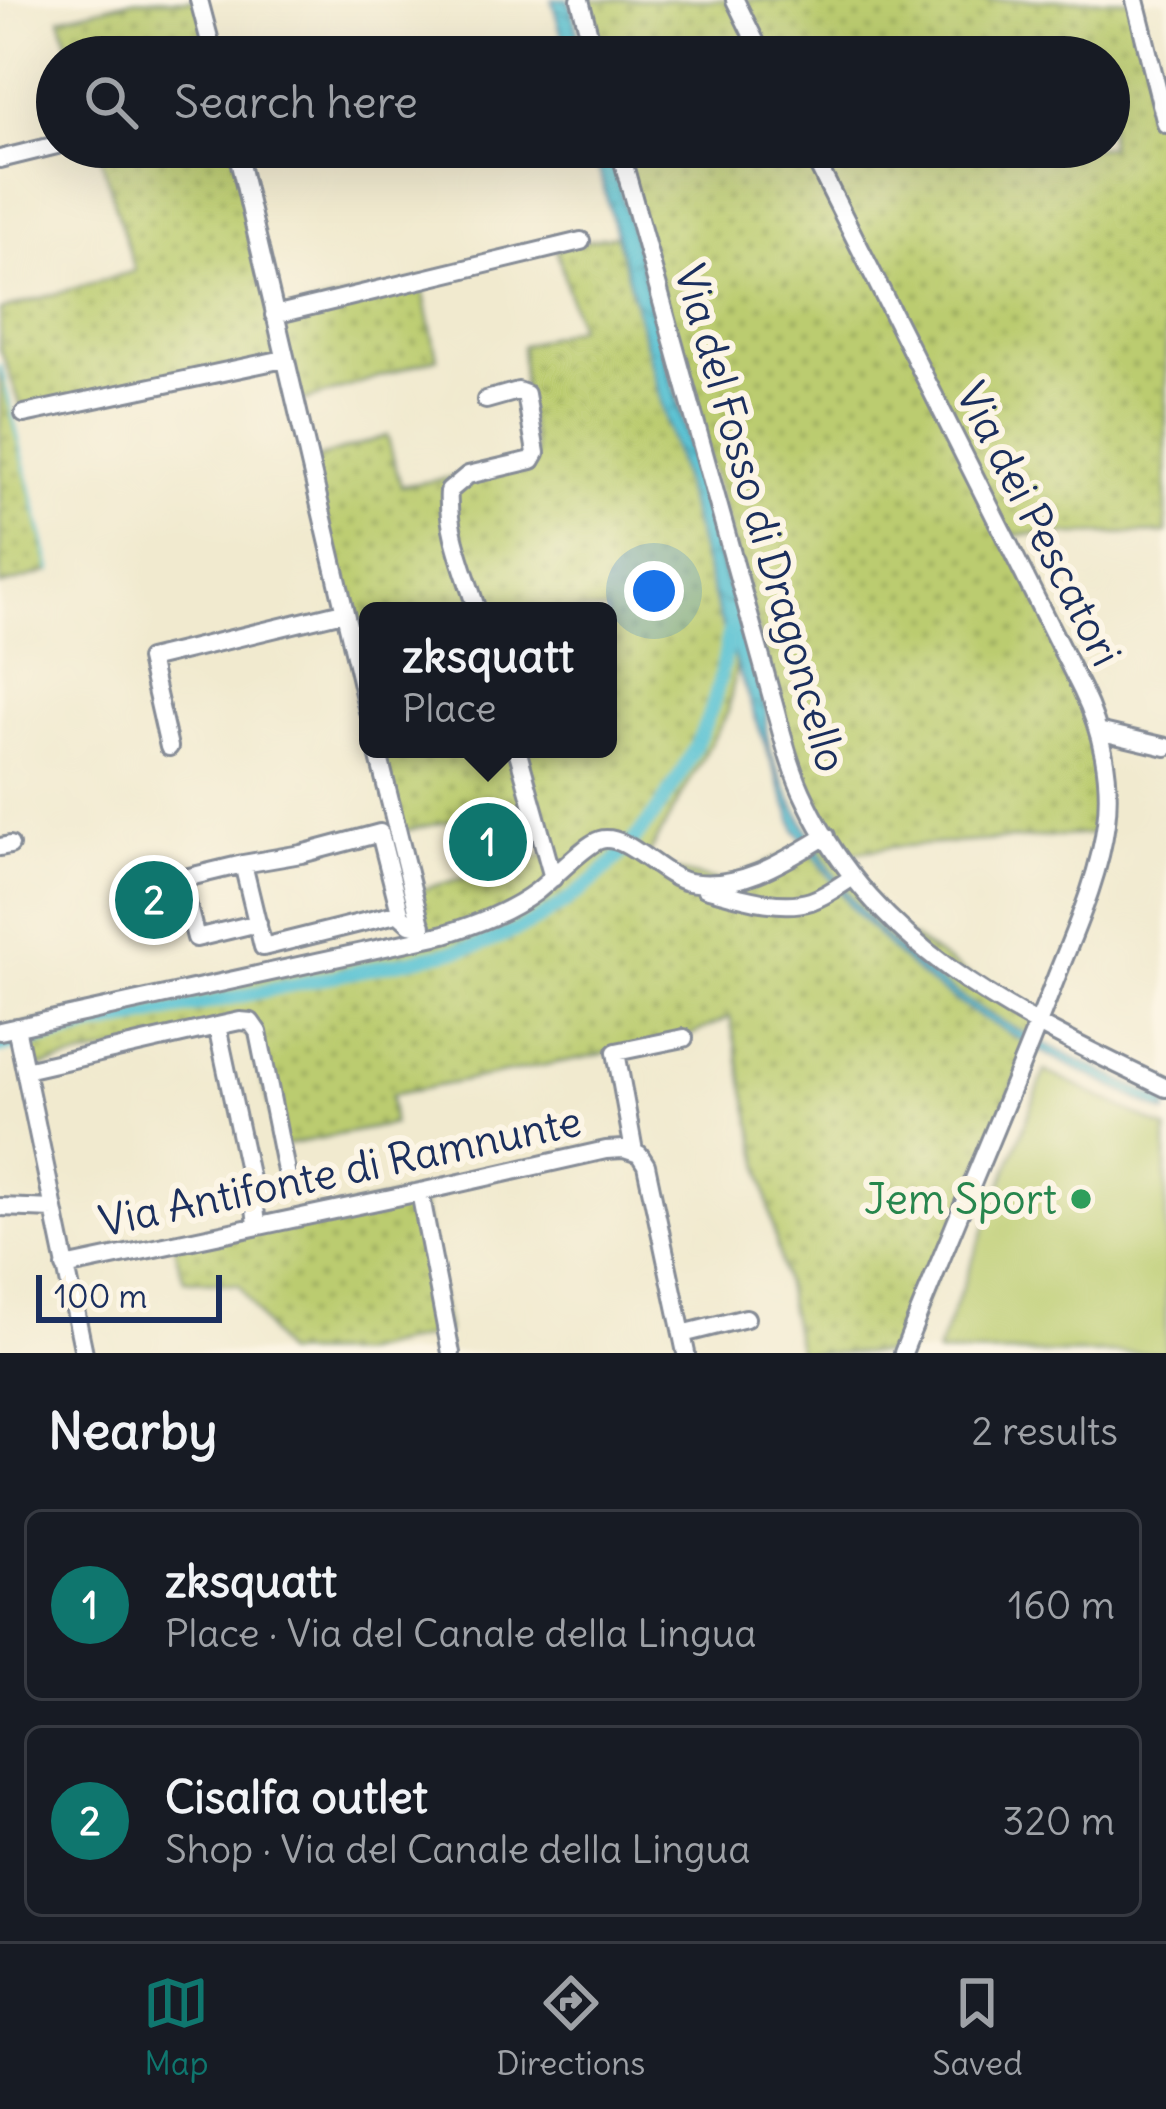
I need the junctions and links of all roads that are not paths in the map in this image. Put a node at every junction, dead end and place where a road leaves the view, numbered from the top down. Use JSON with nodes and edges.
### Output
{"nodes":[{"id":1,"x":199,"y":0,"type":"edge"},
{"id":2,"x":580,"y":0,"type":"edge"},
{"id":3,"x":735,"y":0,"type":"edge"},
{"id":4,"x":1135,"y":0,"type":"edge"},
{"id":5,"x":208,"y":36,"type":"edge"},
{"id":6,"x":589,"y":36,"type":"edge"},
{"id":7,"x":753,"y":36,"type":"edge"},
{"id":8,"x":1160,"y":74,"type":"edge"},
{"id":9,"x":1166,"y":124,"type":"edge"},
{"id":10,"x":36,"y":150,"type":"edge"},
{"id":11,"x":0,"y":158,"type":"edge"},
{"id":12,"x":241,"y":168,"type":"edge"},
{"id":13,"x":626,"y":168,"type":"edge"},
{"id":14,"x":820,"y":168,"type":"edge"},
{"id":15,"x":581,"y":241,"type":"dead end"},
{"id":16,"x":274,"y":316,"type":"junction"},
{"id":17,"x":284,"y":359,"type":"junction"},
{"id":18,"x":486,"y":400,"type":"dead end"},
{"id":19,"x":24,"y":414,"type":"dead end"},
{"id":20,"x":475,"y":602,"type":"edge"},
{"id":21,"x":343,"y":612,"type":"junction"},
{"id":22,"x":359,"y":675,"type":"edge"},
{"id":23,"x":1098,"y":731,"type":"junction"},
{"id":24,"x":169,"y":747,"type":"dead end"},
{"id":25,"x":1166,"y":747,"type":"edge"},
{"id":26,"x":379,"y":758,"type":"edge"},
{"id":27,"x":521,"y":758,"type":"edge"},
{"id":28,"x":823,"y":837,"type":"junction"},
{"id":29,"x":243,"y":864,"type":"junction"},
{"id":30,"x":758,"y":874,"type":"junction"},
{"id":31,"x":554,"y":878,"type":"junction"},
{"id":32,"x":851,"y":878,"type":"junction"},
{"id":33,"x":687,"y":882,"type":"junction"},
{"id":34,"x":759,"y":901,"type":"junction"},
{"id":35,"x":400,"y":913,"type":"junction"},
{"id":36,"x":258,"y":922,"type":"junction"},
{"id":37,"x":423,"y":933,"type":"junction"},
{"id":38,"x":217,"y":1026,"type":"junction"},
{"id":39,"x":1036,"y":1027,"type":"junction"},
{"id":40,"x":11,"y":1031,"type":"edge"},
{"id":41,"x":684,"y":1038,"type":"dead end"},
{"id":42,"x":24,"y":1063,"type":"junction"},
{"id":43,"x":1166,"y":1088,"type":"edge"},
{"id":44,"x":634,"y":1151,"type":"junction"},
{"id":45,"x":420,"y":1192,"type":"junction"},
{"id":46,"x":254,"y":1198,"type":"junction"},
{"id":47,"x":0,"y":1207,"type":"edge"},
{"id":48,"x":54,"y":1209,"type":"junction"},
{"id":49,"x":256,"y":1226,"type":"junction"},
{"id":50,"x":65,"y":1267,"type":"junction"},
{"id":51,"x":746,"y":1318,"type":"dead end"},
{"id":52,"x":682,"y":1334,"type":"junction"},
{"id":53,"x":85,"y":1353,"type":"edge"},
{"id":54,"x":452,"y":1353,"type":"edge"},
{"id":55,"x":686,"y":1353,"type":"edge"},
{"id":56,"x":903,"y":1353,"type":"edge"}],
"edges":[{"from":1,"to":5,"type":"street"},
{"from":2,"to":6,"type":"street"},
{"from":3,"to":7,"type":"street"},
{"from":4,"to":8,"type":"street"},
{"from":8,"to":9,"type":"street"},
{"from":10,"to":11,"type":"street"},
{"from":12,"to":16,"type":"street"},
{"from":13,"to":28,"type":"street","name":"Via del Fosso di Dragoncello"},
{"from":14,"to":23,"type":"street","name":"Via dei Pescatori"},
{"from":15,"to":16,"type":"street"},
{"from":16,"to":17,"type":"street"},
{"from":17,"to":19,"type":"street"},
{"from":17,"to":21,"type":"street"},
{"from":18,"to":20,"type":"street"},
{"from":21,"to":22,"type":"street"},
{"from":21,"to":24,"type":"street"},
{"from":23,"to":25,"type":"street"},
{"from":23,"to":39,"type":"street","name":"Via dei Pescatori"},
{"from":26,"to":37,"type":"street"},
{"from":27,"to":31,"type":"street"},
{"from":28,"to":30,"type":"street"},
{"from":28,"to":32,"type":"street","name":"Via del Fosso di Dragoncello"},
{"from":29,"to":35,"type":"street"},
{"from":29,"to":36,"type":"street"},
{"from":29,"to":36,"type":"street"},
{"from":30,"to":33,"type":"street"},
{"from":30,"to":34,"type":"street"},
{"from":31,"to":33,"type":"street"},
{"from":31,"to":37,"type":"street"},
{"from":32,"to":34,"type":"street"},
{"from":32,"to":39,"type":"street","name":"Via del Fosso di Dragoncello"},
{"from":33,"to":34,"type":"street"},
{"from":35,"to":36,"type":"street"},
{"from":35,"to":37,"type":"street"},
{"from":37,"to":40,"type":"street"},
{"from":38,"to":42,"type":"street"},
{"from":38,"to":46,"type":"street"},
{"from":38,"to":46,"type":"street"},
{"from":39,"to":43,"type":"street","name":"Via del Fosso di Dragoncello"},
{"from":39,"to":56,"type":"street","name":"Via dei Pescatori"},
{"from":40,"to":42,"type":"street"},
{"from":41,"to":44,"type":"street"},
{"from":42,"to":48,"type":"street"},
{"from":44,"to":45,"type":"street","name":"Via Antifonte di Ramnunte"},
{"from":44,"to":52,"type":"street","name":"Via Antifonte di Ramnunte"},
{"from":45,"to":49,"type":"street","name":"Via Antifonte di Ramnunte"},
{"from":45,"to":54,"type":"street"},
{"from":46,"to":49,"type":"street"},
{"from":47,"to":48,"type":"street"},
{"from":48,"to":50,"type":"street"},
{"from":49,"to":50,"type":"street","name":"Via Antifonte di Ramnunte"},
{"from":50,"to":53,"type":"street"},
{"from":51,"to":52,"type":"street"},
{"from":52,"to":55,"type":"street","name":"Via Antifonte di Ramnunte"}]}
